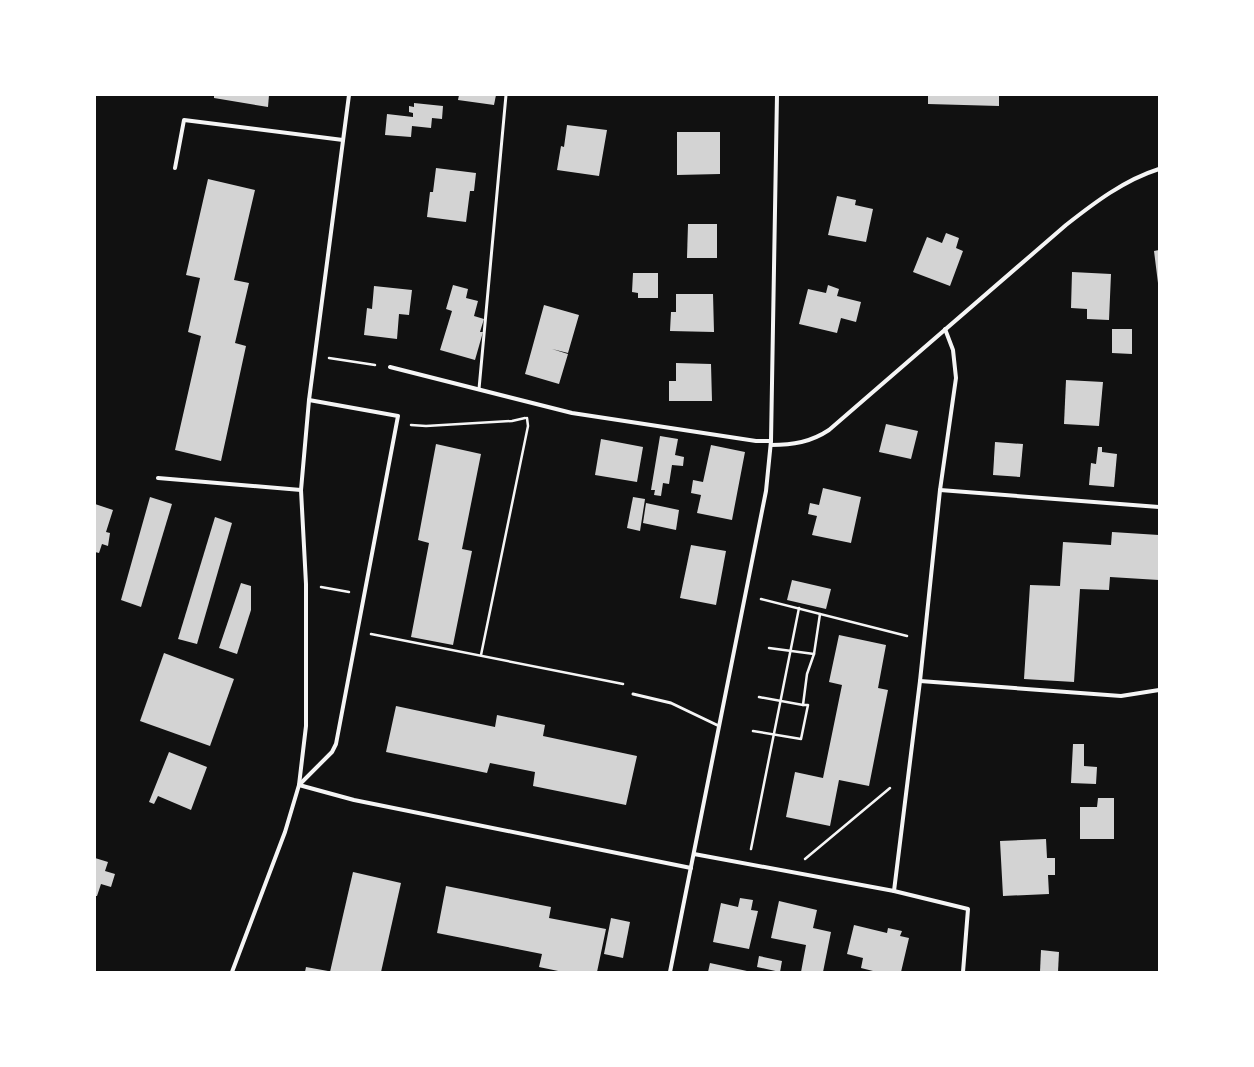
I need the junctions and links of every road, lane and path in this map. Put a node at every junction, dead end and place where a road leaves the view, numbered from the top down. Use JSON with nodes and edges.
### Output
{"nodes":[{"id":1,"x":349,"y":95,"type":"edge"},
{"id":2,"x":506,"y":95,"type":"edge"},
{"id":3,"x":776,"y":95,"type":"edge"},
{"id":4,"x":343,"y":140,"type":"junction"},
{"id":5,"x":175,"y":168,"type":"dead end"},
{"id":6,"x":1159,"y":169,"type":"edge"},
{"id":7,"x":945,"y":329,"type":"junction"},
{"id":8,"x":316,"y":356,"type":"junction"},
{"id":9,"x":390,"y":367,"type":"joint"},
{"id":10,"x":479,"y":389,"type":"junction"},
{"id":11,"x":310,"y":400,"type":"junction"},
{"id":12,"x":543,"y":406,"type":"junction"},
{"id":13,"x":527,"y":418,"type":"junction"},
{"id":14,"x":396,"y":424,"type":"junction"},
{"id":15,"x":771,"y":443,"type":"junction"},
{"id":16,"x":158,"y":478,"type":"dead end"},
{"id":17,"x":301,"y":490,"type":"junction"},
{"id":18,"x":940,"y":490,"type":"junction"},
{"id":19,"x":1159,"y":507,"type":"edge"},
{"id":20,"x":306,"y":584,"type":"junction"},
{"id":21,"x":364,"y":595,"type":"junction"},
{"id":22,"x":761,"y":599,"type":"dead end"},
{"id":23,"x":799,"y":608,"type":"junction"},
{"id":24,"x":820,"y":614,"type":"junction"},
{"id":25,"x":357,"y":631,"type":"junction"},
{"id":26,"x":907,"y":636,"type":"dead end"},
{"id":27,"x":769,"y":648,"type":"dead end"},
{"id":28,"x":791,"y":651,"type":"junction"},
{"id":29,"x":814,"y":654,"type":"junction"},
{"id":30,"x":481,"y":655,"type":"junction"},
{"id":31,"x":920,"y":680,"type":"junction"},
{"id":32,"x":622,"y":683,"type":"dead end"},
{"id":33,"x":1159,"y":690,"type":"edge"},
{"id":34,"x":633,"y":694,"type":"dead end"},
{"id":35,"x":759,"y":697,"type":"dead end"},
{"id":36,"x":781,"y":700,"type":"junction"},
{"id":37,"x":803,"y":704,"type":"junction"},
{"id":38,"x":719,"y":726,"type":"junction"},
{"id":39,"x":753,"y":731,"type":"dead end"},
{"id":40,"x":774,"y":734,"type":"junction"},
{"id":41,"x":299,"y":785,"type":"junction"},
{"id":42,"x":892,"y":786,"type":"dead end"},
{"id":43,"x":750,"y":852,"type":"dead end"},
{"id":44,"x":694,"y":854,"type":"junction"},
{"id":45,"x":803,"y":861,"type":"dead end"},
{"id":46,"x":691,"y":868,"type":"junction"},
{"id":47,"x":894,"y":890,"type":"junction"},
{"id":48,"x":232,"y":972,"type":"edge"},
{"id":49,"x":670,"y":972,"type":"edge"},
{"id":50,"x":963,"y":972,"type":"edge"}],
"edges":[{"from":1,"to":4,"type":"street"},
{"from":2,"to":10,"type":"lane"},
{"from":3,"to":15,"type":"street"},
{"from":4,"to":5,"type":"street"},
{"from":4,"to":8,"type":"street"},
{"from":6,"to":7,"type":"street"},
{"from":7,"to":15,"type":"street"},
{"from":7,"to":18,"type":"street"},
{"from":8,"to":9,"type":"path"},
{"from":8,"to":11,"type":"street"},
{"from":9,"to":10,"type":"street"},
{"from":10,"to":12,"type":"street"},
{"from":11,"to":14,"type":"street"},
{"from":11,"to":17,"type":"street"},
{"from":12,"to":13,"type":"path"},
{"from":12,"to":15,"type":"street"},
{"from":13,"to":14,"type":"path"},
{"from":13,"to":30,"type":"path"},
{"from":14,"to":21,"type":"street"},
{"from":15,"to":38,"type":"street"},
{"from":16,"to":17,"type":"street"},
{"from":17,"to":20,"type":"street"},
{"from":18,"to":19,"type":"street"},
{"from":18,"to":31,"type":"street"},
{"from":20,"to":21,"type":"path"},
{"from":20,"to":41,"type":"street"},
{"from":21,"to":25,"type":"street"},
{"from":22,"to":23,"type":"path"},
{"from":23,"to":24,"type":"path"},
{"from":23,"to":28,"type":"path"},
{"from":24,"to":26,"type":"path"},
{"from":24,"to":29,"type":"path"},
{"from":25,"to":30,"type":"path"},
{"from":25,"to":41,"type":"street"},
{"from":27,"to":28,"type":"path"},
{"from":28,"to":29,"type":"path"},
{"from":28,"to":36,"type":"path"},
{"from":29,"to":37,"type":"path"},
{"from":30,"to":32,"type":"path"},
{"from":31,"to":33,"type":"street"},
{"from":31,"to":47,"type":"street"},
{"from":34,"to":38,"type":"lane"},
{"from":35,"to":36,"type":"path"},
{"from":36,"to":37,"type":"path"},
{"from":36,"to":40,"type":"path"},
{"from":37,"to":40,"type":"path"},
{"from":38,"to":44,"type":"street"},
{"from":39,"to":40,"type":"path"},
{"from":40,"to":43,"type":"path"},
{"from":41,"to":46,"type":"street"},
{"from":41,"to":48,"type":"street"},
{"from":42,"to":45,"type":"path"},
{"from":44,"to":46,"type":"street"},
{"from":44,"to":47,"type":"street"},
{"from":46,"to":49,"type":"street"},
{"from":47,"to":50,"type":"street"}]}
